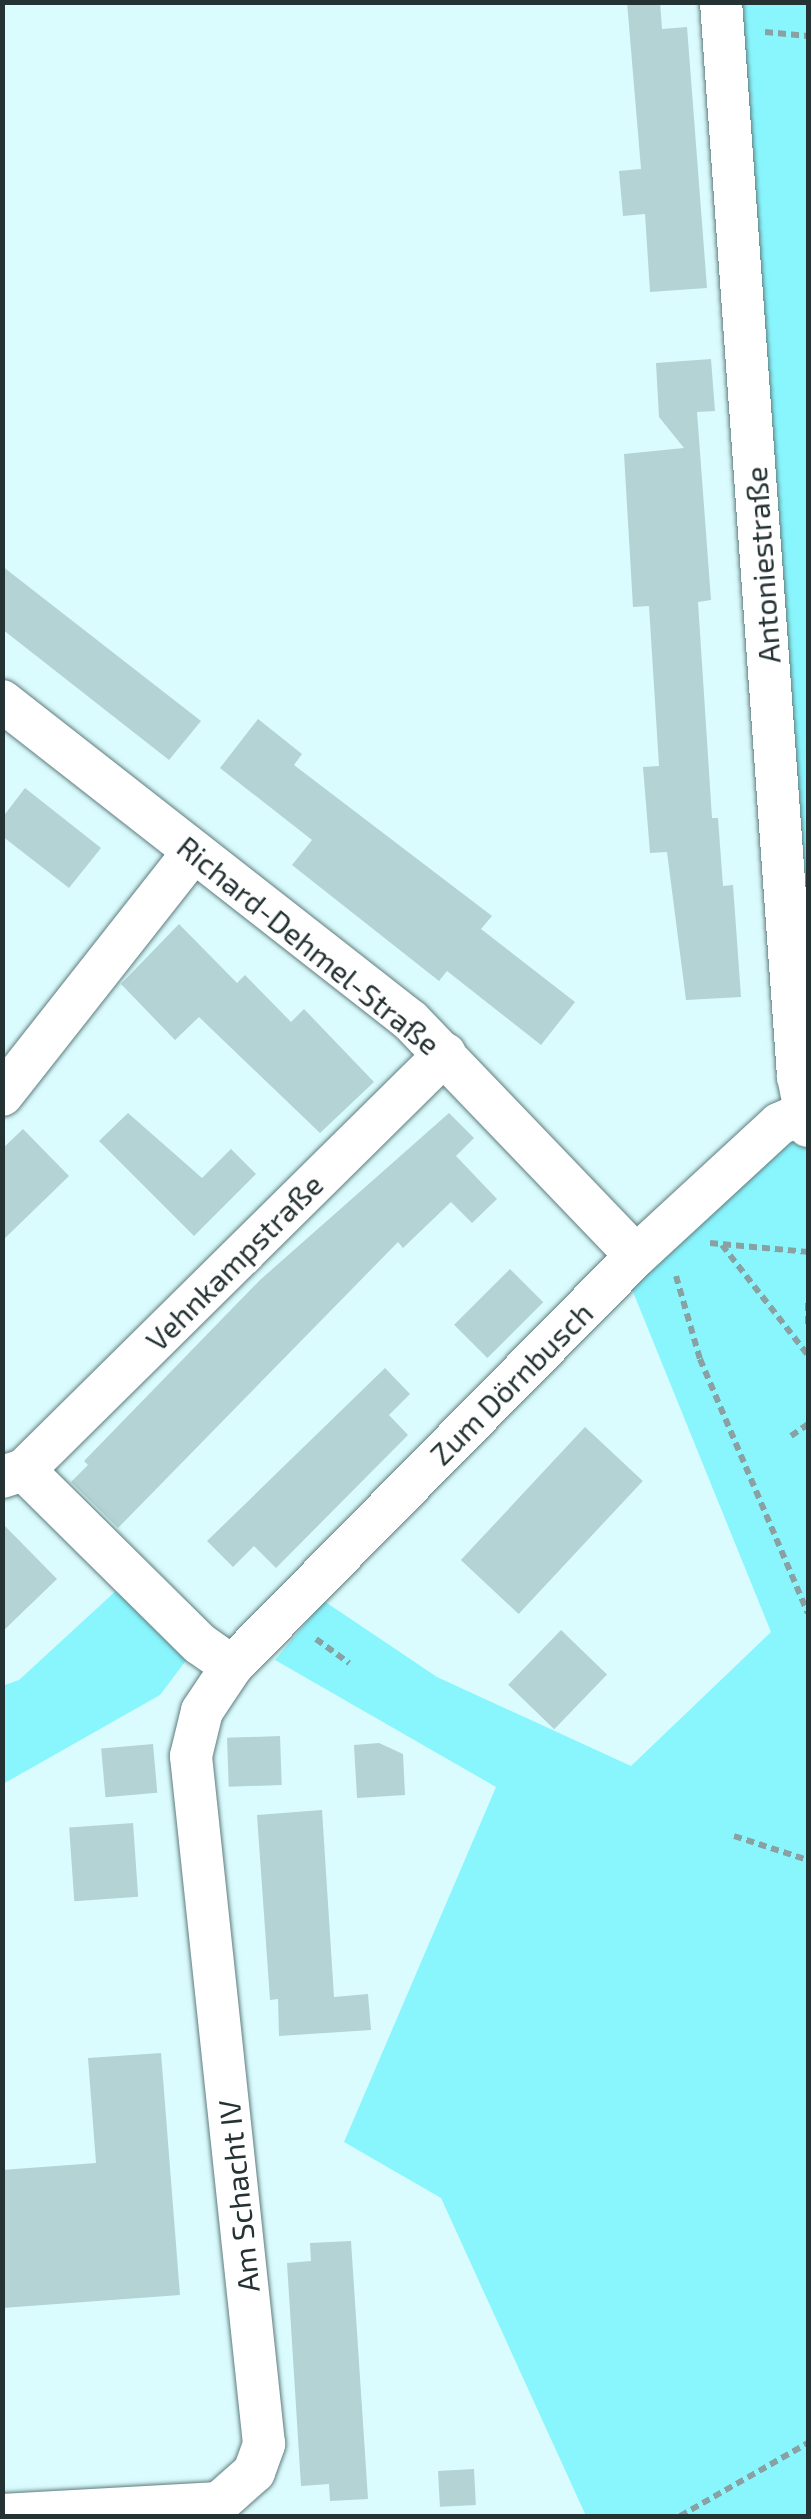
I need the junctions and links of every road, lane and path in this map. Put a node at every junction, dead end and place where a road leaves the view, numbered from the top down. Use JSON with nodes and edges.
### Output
{"nodes":[{"id":1,"x":721,"y":2,"type":"edge"},
{"id":2,"x":2,"y":701,"type":"edge"},
{"id":3,"x":194,"y":851,"type":"junction"},
{"id":4,"x":445,"y":1054,"type":"junction"},
{"id":5,"x":2,"y":1094,"type":"edge"},
{"id":6,"x":805,"y":1120,"type":"edge"},
{"id":7,"x":658,"y":1236,"type":"junction"},
{"id":8,"x":722,"y":1244,"type":"junction"},
{"id":9,"x":808,"y":1252,"type":"edge"},
{"id":10,"x":808,"y":1303,"type":"edge"},
{"id":11,"x":808,"y":1327,"type":"edge"},
{"id":12,"x":808,"y":1355,"type":"edge"},
{"id":13,"x":808,"y":1424,"type":"edge"},
{"id":14,"x":791,"y":1436,"type":"dead end"},
{"id":15,"x":13,"y":1474,"type":"edge"},
{"id":16,"x":808,"y":1614,"type":"edge"},
{"id":17,"x":232,"y":1666,"type":"junction"},
{"id":18,"x":734,"y":1836,"type":"dead end"},
{"id":19,"x":808,"y":1860,"type":"edge"},
{"id":20,"x":808,"y":2443,"type":"edge"},
{"id":21,"x":2,"y":2515,"type":"edge"},
{"id":22,"x":680,"y":2516,"type":"edge"}],
"edges":[{"from":1,"to":6,"type":"street","name":"Antoniestraße"},
{"from":2,"to":3,"type":"street","name":"Richard-Dehmel-Straße"},
{"from":3,"to":4,"type":"street","name":"Richard-Dehmel-Straße"},
{"from":3,"to":5,"type":"street"},
{"from":4,"to":7,"type":"street","name":"Richard-Dehmel-Straße"},
{"from":4,"to":15,"type":"street","name":"Vehnkampstraße"},
{"from":6,"to":7,"type":"street","name":"Zum Dörnbusch"},
{"from":7,"to":8,"type":"path"},
{"from":7,"to":16,"type":"path"},
{"from":7,"to":17,"type":"street","name":"Zum Dörnbusch"},
{"from":8,"to":9,"type":"path"},
{"from":8,"to":12,"type":"path"},
{"from":10,"to":11,"type":"path"},
{"from":13,"to":14,"type":"path"},
{"from":15,"to":17,"type":"street","name":"Vehnkampstraße"},
{"from":17,"to":21,"type":"street","name":"Am Schacht IV"},
{"from":18,"to":19,"type":"path"},
{"from":20,"to":22,"type":"path"}]}
